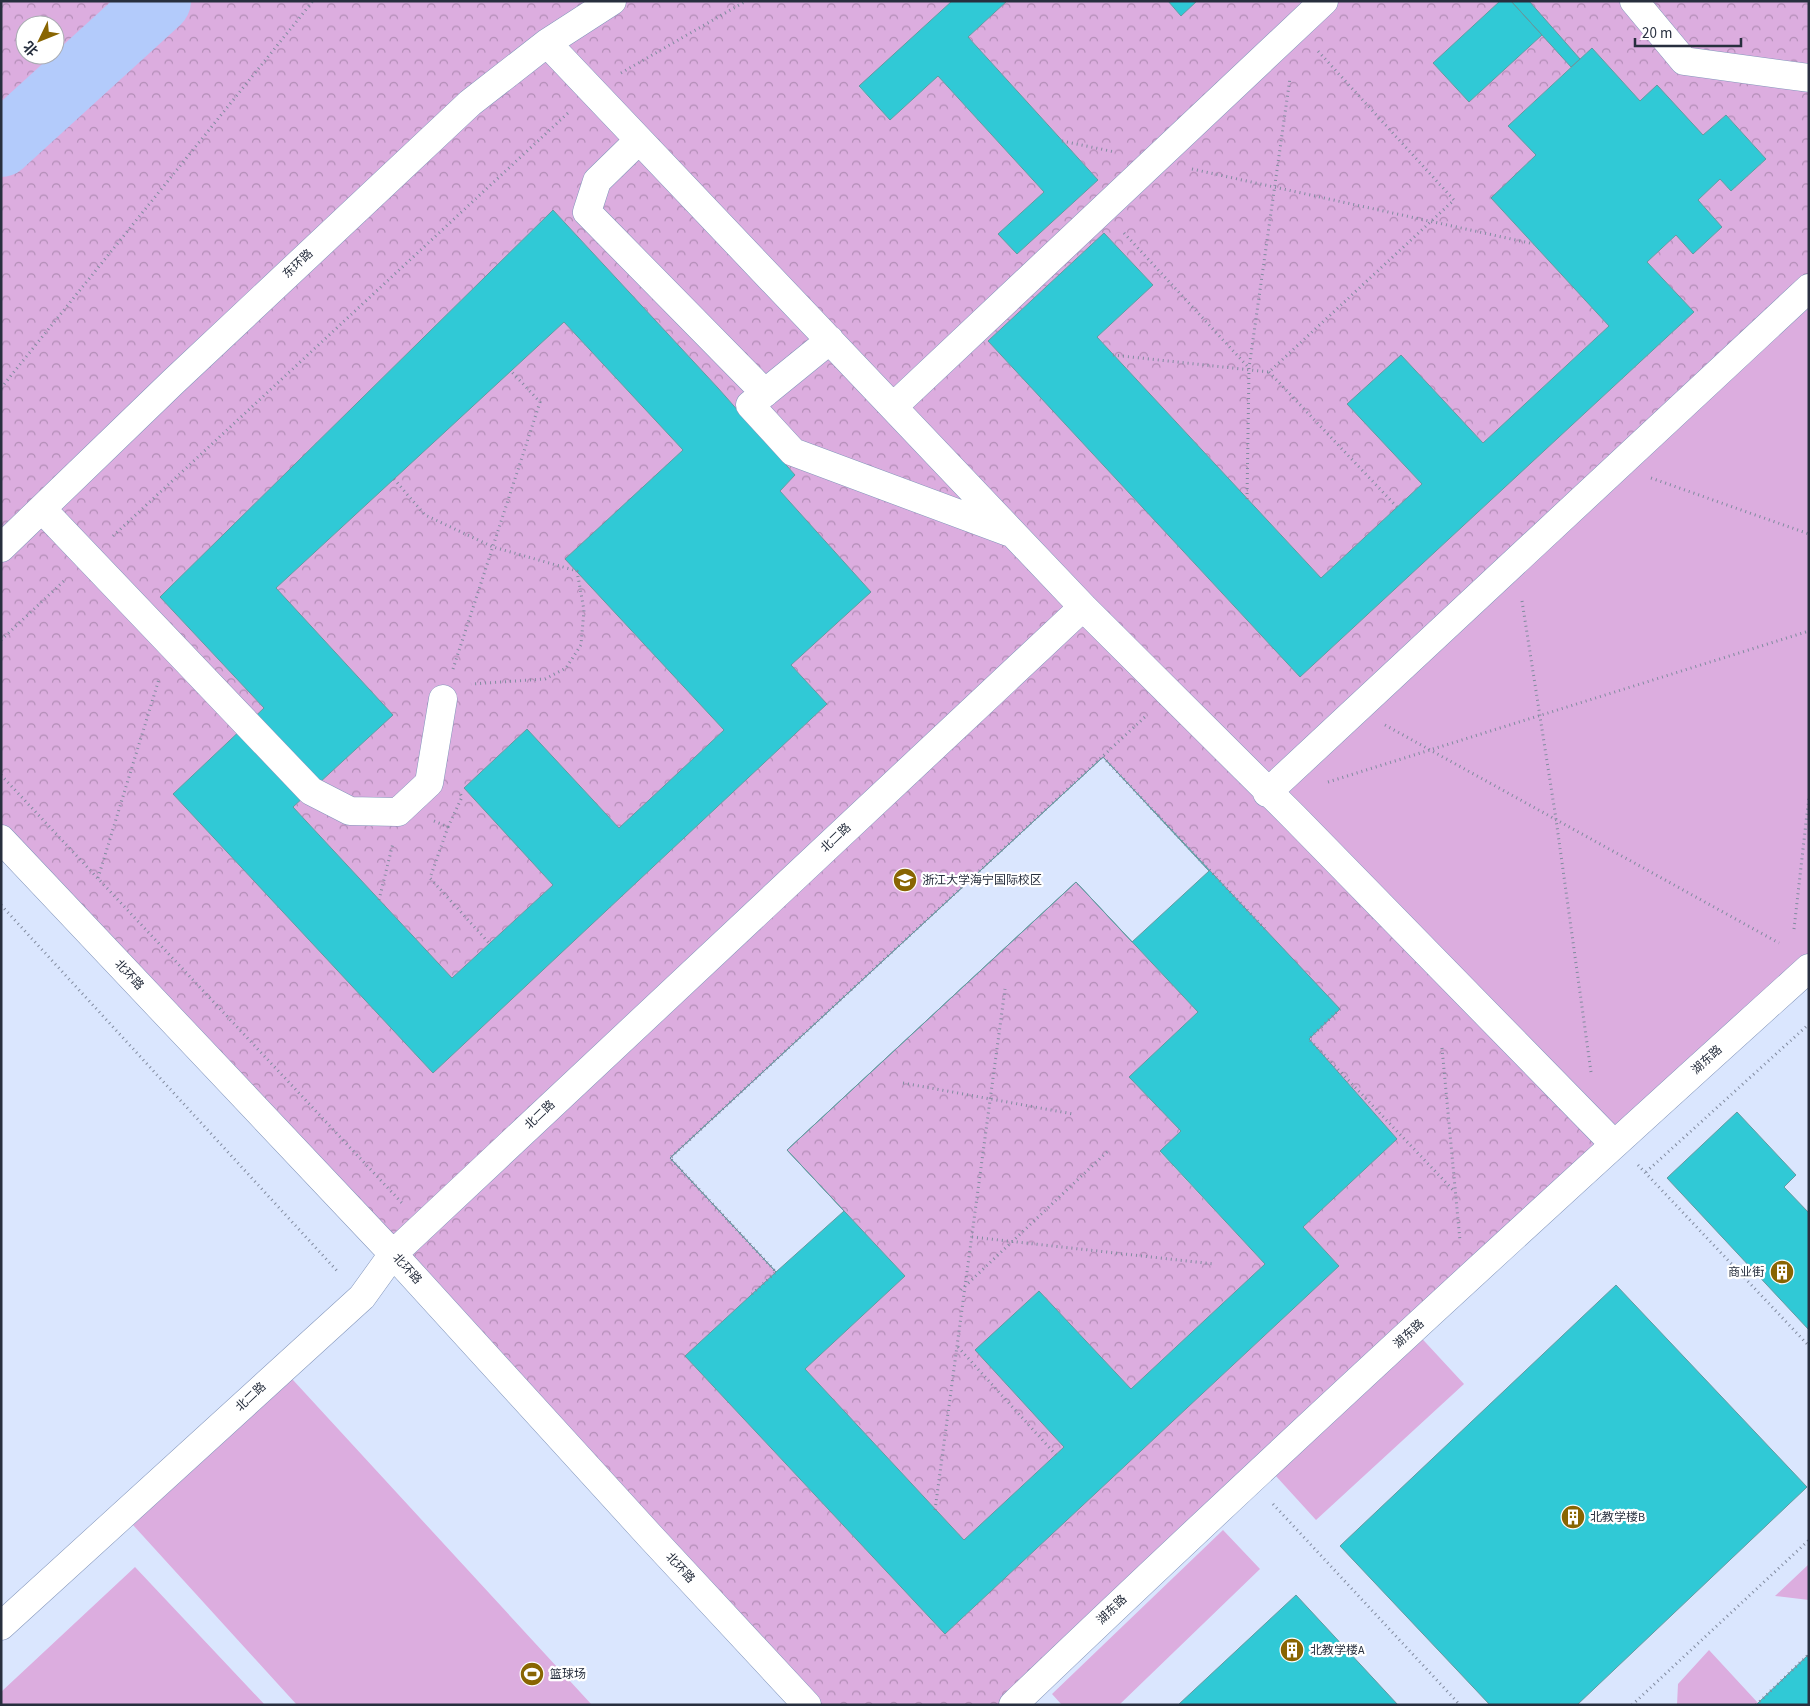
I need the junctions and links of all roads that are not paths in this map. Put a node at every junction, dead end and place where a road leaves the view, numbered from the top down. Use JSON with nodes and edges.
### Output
{"nodes":[{"id":1,"x":612,"y":1,"type":"edge"},
{"id":2,"x":1324,"y":1,"type":"edge"},
{"id":3,"x":1634,"y":1,"type":"edge"},
{"id":4,"x":547,"y":43,"type":"junction"},
{"id":5,"x":1809,"y":78,"type":"edge"},
{"id":6,"x":639,"y":140,"type":"junction"},
{"id":7,"x":1809,"y":288,"type":"edge"},
{"id":8,"x":830,"y":340,"type":"junction"},
{"id":9,"x":766,"y":393,"type":"junction"},
{"id":10,"x":893,"y":407,"type":"junction"},
{"id":11,"x":42,"y":509,"type":"junction"},
{"id":12,"x":1014,"y":534,"type":"junction"},
{"id":13,"x":1,"y":548,"type":"edge"},
{"id":14,"x":1083,"y":606,"type":"junction"},
{"id":15,"x":445,"y":692,"type":"road end"},
{"id":16,"x":1267,"y":793,"type":"junction"},
{"id":17,"x":1,"y":839,"type":"edge"},
{"id":18,"x":1809,"y":968,"type":"edge"},
{"id":19,"x":1614,"y":1144,"type":"junction"},
{"id":20,"x":393,"y":1254,"type":"junction"},
{"id":21,"x":1,"y":1626,"type":"edge"},
{"id":22,"x":1022,"y":1702,"type":"edge"},
{"id":23,"x":807,"y":1705,"type":"edge"}],
"edges":[{"from":1,"to":4,"type":"street","name":"东环路"},
{"from":2,"to":10,"type":"street"},
{"from":3,"to":5,"type":"street"},
{"from":4,"to":6,"type":"street"},
{"from":4,"to":11,"type":"street","name":"东环路"},
{"from":6,"to":8,"type":"street"},
{"from":6,"to":9,"type":"street"},
{"from":7,"to":16,"type":"street"},
{"from":8,"to":9,"type":"street"},
{"from":8,"to":10,"type":"street"},
{"from":9,"to":12,"type":"street"},
{"from":10,"to":12,"type":"street"},
{"from":11,"to":13,"type":"street","name":"东环路"},
{"from":11,"to":15,"type":"street"},
{"from":12,"to":14,"type":"street"},
{"from":14,"to":16,"type":"street"},
{"from":14,"to":20,"type":"street","name":"北二路"},
{"from":16,"to":19,"type":"street"},
{"from":17,"to":20,"type":"street","name":"北环路"},
{"from":18,"to":19,"type":"street","name":"湖东路"},
{"from":19,"to":22,"type":"street","name":"湖东路"},
{"from":20,"to":21,"type":"street","name":"北二路"},
{"from":20,"to":23,"type":"street","name":"北环路"}]}
